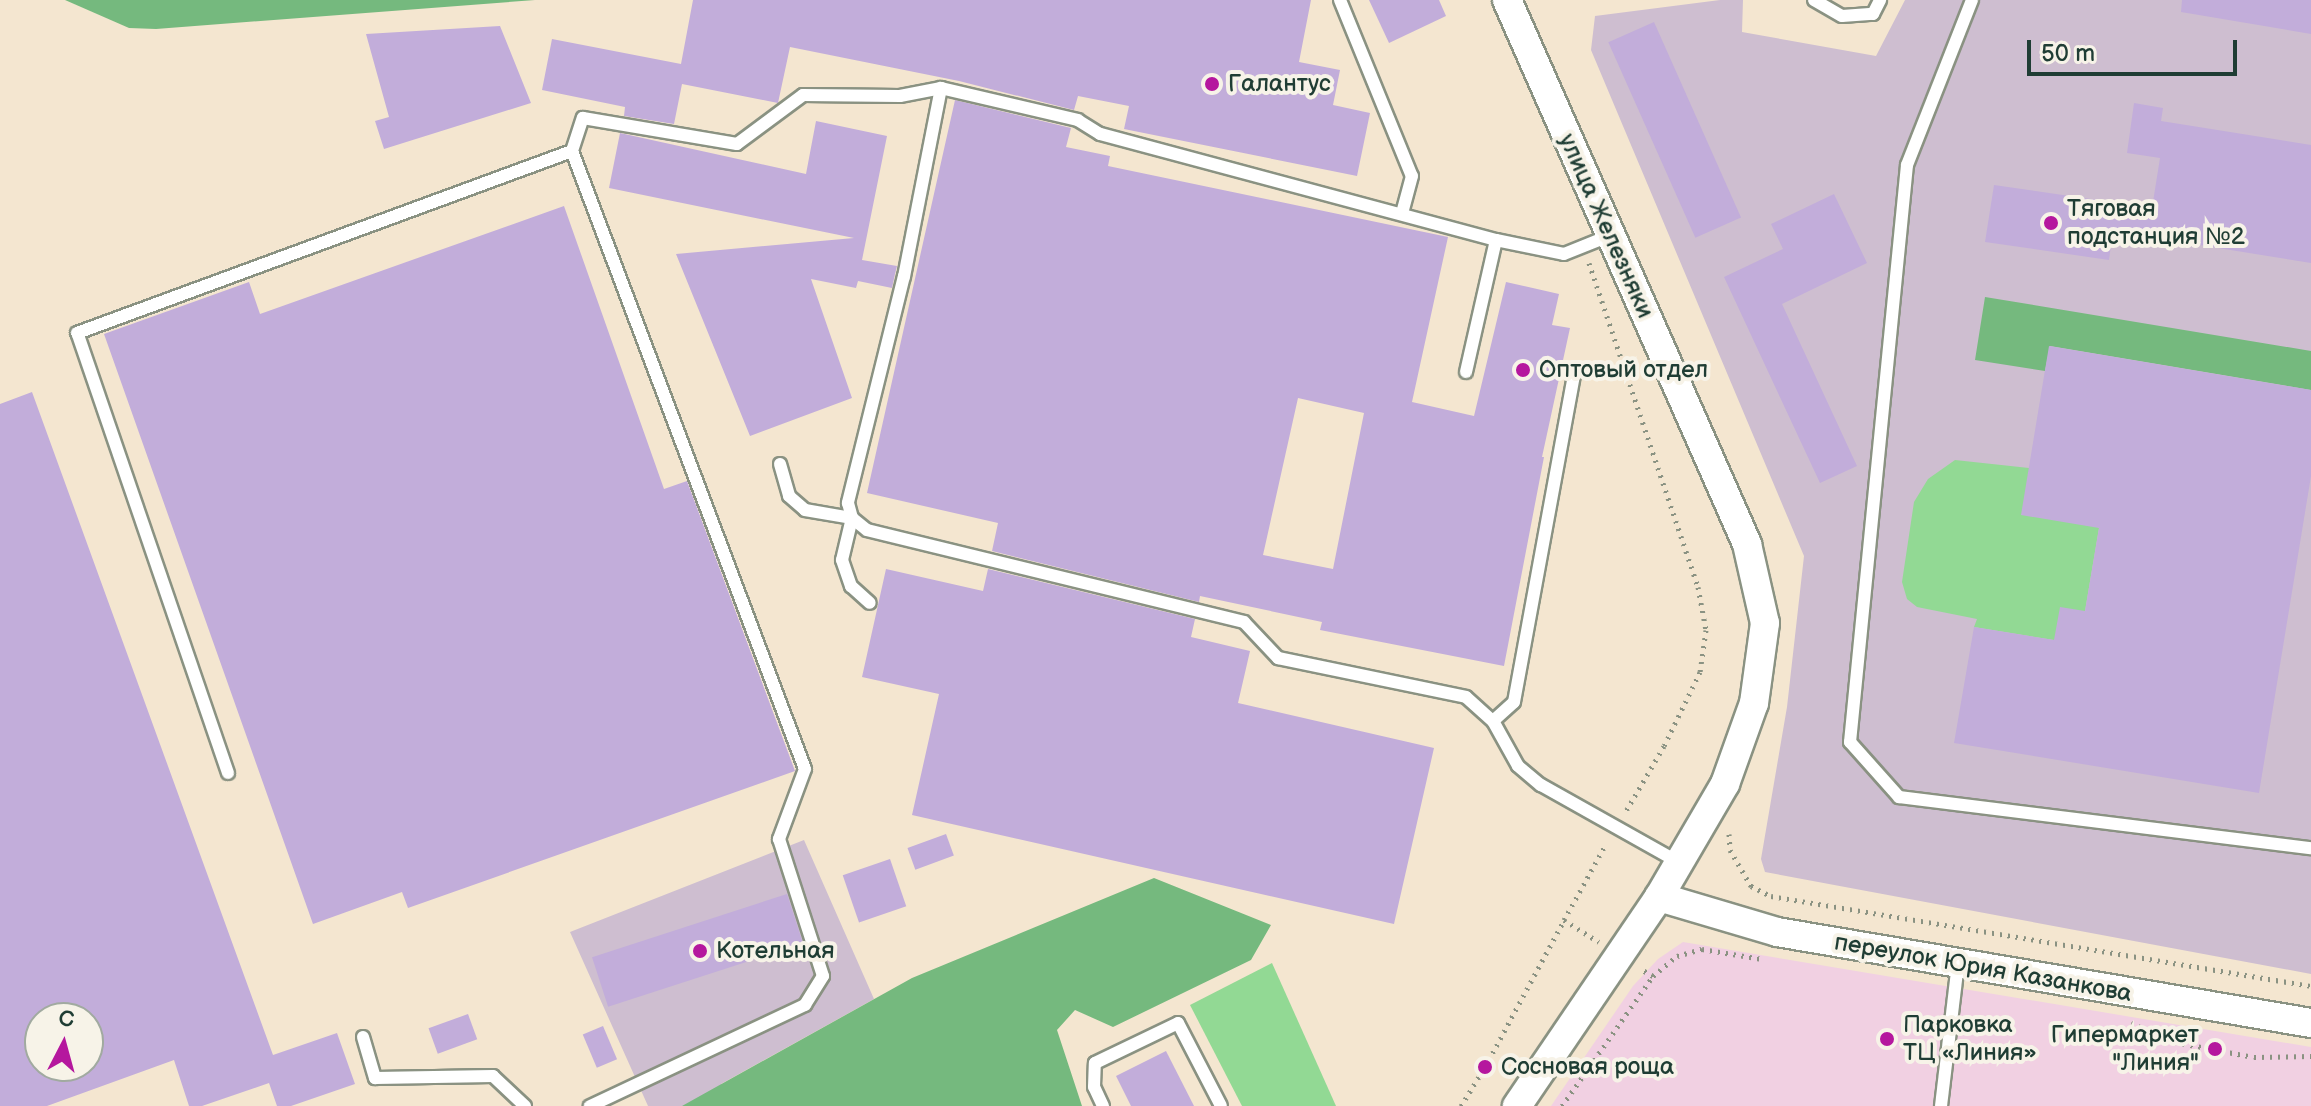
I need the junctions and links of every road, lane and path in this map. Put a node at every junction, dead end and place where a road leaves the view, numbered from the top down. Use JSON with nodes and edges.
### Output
{"nodes":[{"id":1,"x":1340,"y":0,"type":"edge"},
{"id":2,"x":1507,"y":0,"type":"edge"},
{"id":3,"x":1814,"y":0,"type":"edge"},
{"id":4,"x":1880,"y":0,"type":"edge"},
{"id":5,"x":1972,"y":0,"type":"edge"},
{"id":6,"x":941,"y":88,"type":"junction"},
{"id":7,"x":572,"y":151,"type":"junction"},
{"id":8,"x":1402,"y":214,"type":"junction"},
{"id":9,"x":1496,"y":240,"type":"junction"},
{"id":10,"x":1597,"y":241,"type":"junction"},
{"id":11,"x":1575,"y":370,"type":"dead end"},
{"id":12,"x":1466,"y":372,"type":"dead end"},
{"id":13,"x":780,"y":464,"type":"dead end"},
{"id":14,"x":852,"y":518,"type":"junction"},
{"id":15,"x":870,"y":603,"type":"dead end"},
{"id":16,"x":1493,"y":721,"type":"junction"},
{"id":17,"x":228,"y":773,"type":"dead end"},
{"id":18,"x":1729,"y":828,"type":"dead end"},
{"id":19,"x":1615,"y":829,"type":"junction"},
{"id":20,"x":2311,"y":848,"type":"edge"},
{"id":21,"x":1678,"y":862,"type":"junction"},
{"id":22,"x":1659,"y":897,"type":"junction"},
{"id":23,"x":1564,"y":920,"type":"dead end"},
{"id":24,"x":1773,"y":961,"type":"dead end"},
{"id":25,"x":1958,"y":964,"type":"junction"},
{"id":26,"x":1653,"y":976,"type":"dead end"},
{"id":27,"x":2311,"y":986,"type":"edge"},
{"id":28,"x":2120,"y":1022,"type":"dead end"},
{"id":29,"x":2311,"y":1023,"type":"edge"},
{"id":30,"x":363,"y":1037,"type":"dead end"},
{"id":31,"x":2311,"y":1056,"type":"edge"},
{"id":32,"x":525,"y":1106,"type":"edge"},
{"id":33,"x":590,"y":1106,"type":"edge"},
{"id":34,"x":1103,"y":1106,"type":"edge"},
{"id":35,"x":1221,"y":1106,"type":"edge"},
{"id":36,"x":1517,"y":1106,"type":"edge"},
{"id":37,"x":1941,"y":1106,"type":"edge"}],
"edges":[{"from":1,"to":8,"type":"lane"},
{"from":2,"to":10,"type":"street","name":"улица Железняки"},
{"from":3,"to":4,"type":"lane"},
{"from":5,"to":20,"type":"lane"},
{"from":6,"to":7,"type":"lane"},
{"from":6,"to":8,"type":"lane"},
{"from":6,"to":14,"type":"lane"},
{"from":7,"to":17,"type":"lane"},
{"from":7,"to":33,"type":"lane"},
{"from":8,"to":9,"type":"lane"},
{"from":9,"to":10,"type":"lane"},
{"from":9,"to":12,"type":"lane"},
{"from":10,"to":19,"type":"path"},
{"from":10,"to":21,"type":"street","name":"улица Железняки"},
{"from":11,"to":16,"type":"lane"},
{"from":13,"to":14,"type":"lane"},
{"from":14,"to":15,"type":"lane"},
{"from":14,"to":16,"type":"lane"},
{"from":16,"to":19,"type":"lane"},
{"from":18,"to":27,"type":"path"},
{"from":19,"to":21,"type":"lane"},
{"from":19,"to":23,"type":"path"},
{"from":21,"to":22,"type":"street","name":"улица Железняки"},
{"from":22,"to":25,"type":"street","name":"переулок Юрия Казанкова"},
{"from":22,"to":36,"type":"street","name":"улица Железняки"},
{"from":24,"to":26,"type":"path"},
{"from":25,"to":29,"type":"street","name":"переулок Юрия Казанкова"},
{"from":25,"to":37,"type":"lane"},
{"from":28,"to":31,"type":"path"},
{"from":30,"to":32,"type":"lane"},
{"from":34,"to":35,"type":"lane"}]}
